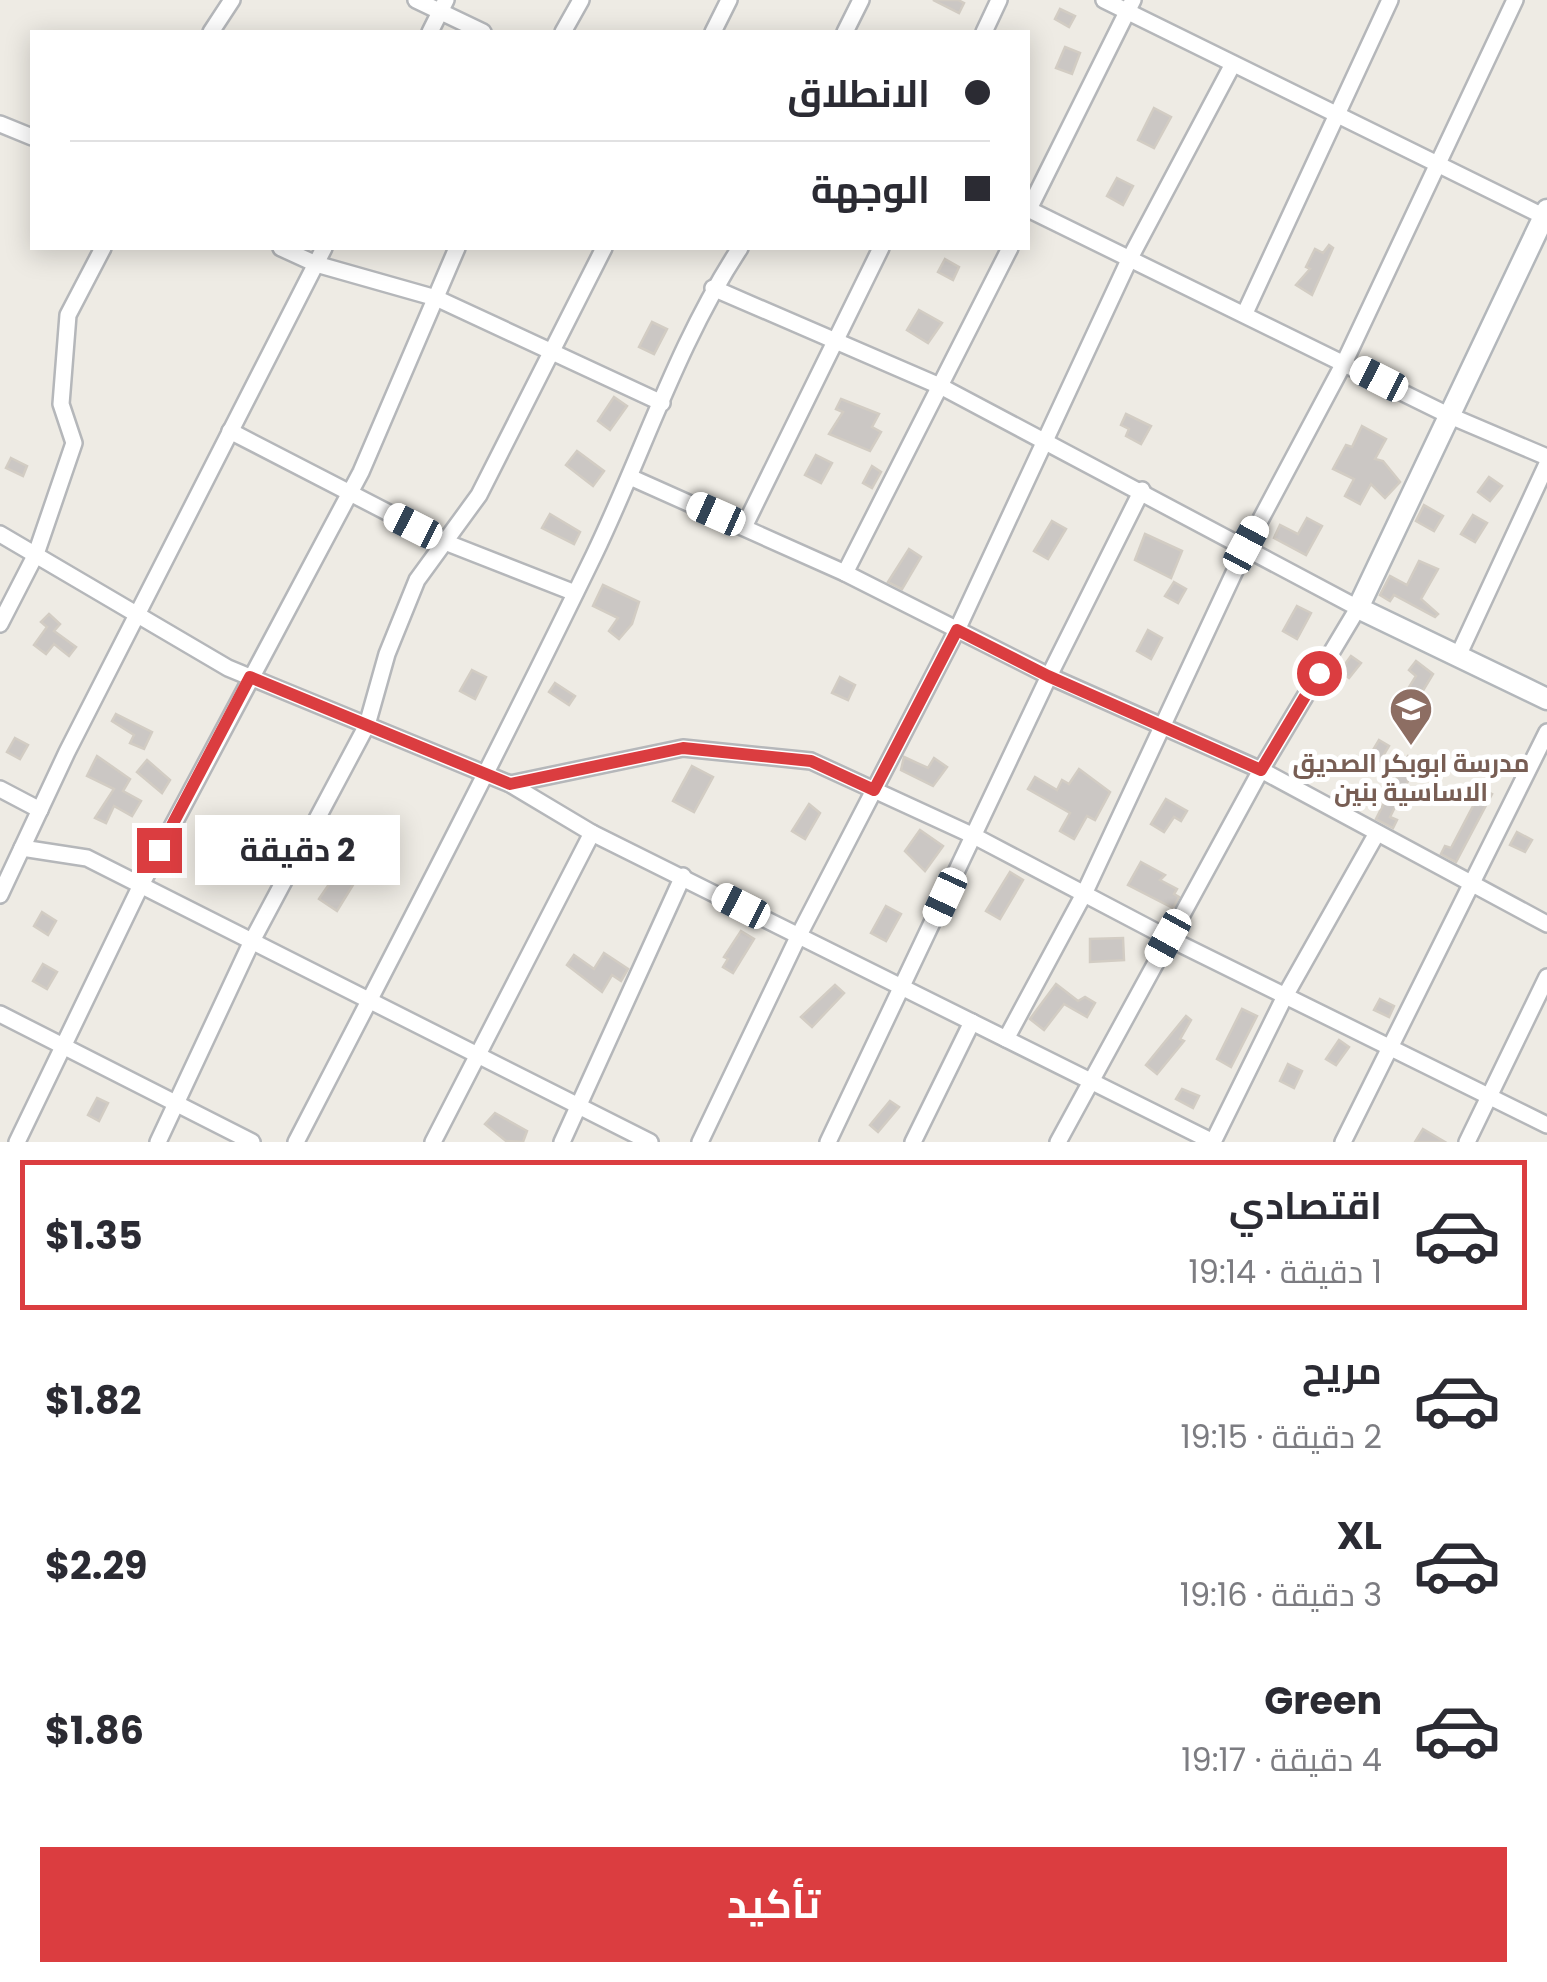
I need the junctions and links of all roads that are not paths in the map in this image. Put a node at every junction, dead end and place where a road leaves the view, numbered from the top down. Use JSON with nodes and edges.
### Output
{"nodes":[{"id":1,"x":232,"y":0,"type":"edge"},
{"id":2,"x":416,"y":0,"type":"edge"},
{"id":3,"x":582,"y":0,"type":"edge"},
{"id":4,"x":730,"y":0,"type":"edge"},
{"id":5,"x":862,"y":0,"type":"edge"},
{"id":6,"x":999,"y":0,"type":"edge"},
{"id":7,"x":1104,"y":0,"type":"edge"},
{"id":8,"x":1390,"y":0,"type":"edge"},
{"id":9,"x":1515,"y":0,"type":"edge"},
{"id":10,"x":443,"y":6,"type":"edge"},
{"id":11,"x":1130,"y":6,"type":"edge"},
{"id":12,"x":212,"y":30,"type":"edge"},
{"id":13,"x":431,"y":30,"type":"edge"},
{"id":14,"x":479,"y":30,"type":"edge"},
{"id":15,"x":564,"y":30,"type":"edge"},
{"id":16,"x":714,"y":30,"type":"edge"},
{"id":17,"x":846,"y":30,"type":"edge"},
{"id":18,"x":985,"y":30,"type":"edge"},
{"id":19,"x":1233,"y":64,"type":"junction"},
{"id":20,"x":1337,"y":116,"type":"junction"},
{"id":21,"x":0,"y":124,"type":"edge"},
{"id":22,"x":30,"y":136,"type":"edge"},
{"id":23,"x":1439,"y":164,"type":"junction"},
{"id":24,"x":1030,"y":206,"type":"edge"},
{"id":25,"x":1030,"y":211,"type":"edge"},
{"id":26,"x":1546,"y":215,"type":"edge"},
{"id":27,"x":102,"y":250,"type":"edge"},
{"id":28,"x":285,"y":250,"type":"edge"},
{"id":29,"x":323,"y":250,"type":"edge"},
{"id":30,"x":456,"y":250,"type":"edge"},
{"id":31,"x":603,"y":250,"type":"edge"},
{"id":32,"x":739,"y":250,"type":"edge"},
{"id":33,"x":880,"y":250,"type":"edge"},
{"id":34,"x":1009,"y":250,"type":"edge"},
{"id":35,"x":1130,"y":258,"type":"junction"},
{"id":36,"x":316,"y":264,"type":"junction"},
{"id":37,"x":713,"y":288,"type":"junction"},
{"id":38,"x":436,"y":298,"type":"junction"},
{"id":39,"x":1245,"y":313,"type":"junction"},
{"id":40,"x":835,"y":341,"type":"junction"},
{"id":41,"x":552,"y":350,"type":"junction"},
{"id":42,"x":1344,"y":361,"type":"junction"},
{"id":43,"x":942,"y":388,"type":"junction"},
{"id":44,"x":662,"y":403,"type":"junction"},
{"id":45,"x":1448,"y":415,"type":"junction"},
{"id":46,"x":230,"y":431,"type":"junction"},
{"id":47,"x":1048,"y":442,"type":"junction"},
{"id":48,"x":1547,"y":456,"type":"edge"},
{"id":49,"x":1547,"y":464,"type":"edge"},
{"id":50,"x":630,"y":476,"type":"junction"},
{"id":51,"x":1142,"y":490,"type":"junction"},
{"id":52,"x":350,"y":493,"type":"junction"},
{"id":53,"x":744,"y":527,"type":"junction"},
{"id":54,"x":0,"y":534,"type":"edge"},
{"id":55,"x":445,"y":542,"type":"junction"},
{"id":56,"x":1246,"y":545,"type":"junction"},
{"id":57,"x":36,"y":554,"type":"junction"},
{"id":58,"x":845,"y":573,"type":"junction"},
{"id":59,"x":575,"y":594,"type":"junction"},
{"id":60,"x":1358,"y":608,"type":"junction"},
{"id":61,"x":136,"y":614,"type":"junction"},
{"id":62,"x":0,"y":624,"type":"edge"},
{"id":63,"x":957,"y":630,"type":"junction"},
{"id":64,"x":1458,"y":656,"type":"junction"},
{"id":65,"x":1048,"y":676,"type":"junction"},
{"id":66,"x":250,"y":677,"type":"junction"},
{"id":67,"x":1547,"y":699,"type":"edge"},
{"id":68,"x":367,"y":726,"type":"junction"},
{"id":69,"x":1162,"y":726,"type":"junction"},
{"id":70,"x":1547,"y":732,"type":"edge"},
{"id":71,"x":1261,"y":770,"type":"junction"},
{"id":72,"x":488,"y":775,"type":"junction"},
{"id":73,"x":510,"y":784,"type":"junction"},
{"id":74,"x":0,"y":790,"type":"edge"},
{"id":75,"x":874,"y":790,"type":"junction"},
{"id":76,"x":40,"y":810,"type":"junction"},
{"id":77,"x":1377,"y":832,"type":"junction"},
{"id":78,"x":592,"y":833,"type":"junction"},
{"id":79,"x":974,"y":836,"type":"junction"},
{"id":80,"x":22,"y":848,"type":"junction"},
{"id":81,"x":683,"y":876,"type":"junction"},
{"id":82,"x":1470,"y":883,"type":"junction"},
{"id":83,"x":141,"y":885,"type":"junction"},
{"id":84,"x":1084,"y":894,"type":"junction"},
{"id":85,"x":0,"y":895,"type":"edge"},
{"id":86,"x":1547,"y":924,"type":"edge"},
{"id":87,"x":800,"y":935,"type":"junction"},
{"id":88,"x":1168,"y":938,"type":"junction"},
{"id":89,"x":252,"y":941,"type":"junction"},
{"id":90,"x":1547,"y":977,"type":"edge"},
{"id":91,"x":903,"y":987,"type":"junction"},
{"id":92,"x":1285,"y":996,"type":"junction"},
{"id":93,"x":369,"y":1000,"type":"junction"},
{"id":94,"x":0,"y":1014,"type":"edge"},
{"id":95,"x":972,"y":1022,"type":"junction"},
{"id":96,"x":1006,"y":1039,"type":"junction"},
{"id":97,"x":63,"y":1047,"type":"junction"},
{"id":98,"x":1392,"y":1049,"type":"junction"},
{"id":99,"x":478,"y":1055,"type":"junction"},
{"id":100,"x":1088,"y":1081,"type":"junction"},
{"id":101,"x":1488,"y":1096,"type":"junction"},
{"id":102,"x":176,"y":1104,"type":"junction"},
{"id":103,"x":578,"y":1106,"type":"junction"},
{"id":104,"x":1547,"y":1125,"type":"edge"},
{"id":105,"x":17,"y":1142,"type":"edge"},
{"id":106,"x":158,"y":1142,"type":"edge"},
{"id":107,"x":252,"y":1142,"type":"edge"},
{"id":108,"x":296,"y":1142,"type":"edge"},
{"id":109,"x":434,"y":1142,"type":"edge"},
{"id":110,"x":562,"y":1142,"type":"edge"},
{"id":111,"x":650,"y":1142,"type":"edge"},
{"id":112,"x":700,"y":1142,"type":"edge"},
{"id":113,"x":828,"y":1142,"type":"edge"},
{"id":114,"x":913,"y":1142,"type":"edge"},
{"id":115,"x":1058,"y":1142,"type":"edge"},
{"id":116,"x":1213,"y":1142,"type":"edge"},
{"id":117,"x":1343,"y":1142,"type":"edge"},
{"id":118,"x":1467,"y":1142,"type":"edge"}],
"edges":[{"from":1,"to":12,"type":"street"},
{"from":2,"to":10,"type":"street"},
{"from":3,"to":15,"type":"street"},
{"from":4,"to":16,"type":"street"},
{"from":5,"to":17,"type":"street"},
{"from":6,"to":18,"type":"street"},
{"from":7,"to":11,"type":"street"},
{"from":8,"to":20,"type":"street"},
{"from":9,"to":23,"type":"street"},
{"from":10,"to":13,"type":"street"},
{"from":10,"to":14,"type":"street"},
{"from":11,"to":19,"type":"street"},
{"from":11,"to":24,"type":"street"},
{"from":19,"to":20,"type":"street"},
{"from":19,"to":35,"type":"street"},
{"from":20,"to":23,"type":"street"},
{"from":20,"to":39,"type":"street"},
{"from":21,"to":22,"type":"street"},
{"from":23,"to":26,"type":"street"},
{"from":23,"to":42,"type":"street"},
{"from":25,"to":35,"type":"street"},
{"from":26,"to":45,"type":"street"},
{"from":27,"to":57,"type":"street"},
{"from":28,"to":36,"type":"street"},
{"from":29,"to":36,"type":"street"},
{"from":30,"to":38,"type":"street"},
{"from":31,"to":41,"type":"street"},
{"from":32,"to":37,"type":"street"},
{"from":33,"to":40,"type":"street"},
{"from":34,"to":43,"type":"street"},
{"from":35,"to":39,"type":"street"},
{"from":35,"to":47,"type":"street"},
{"from":36,"to":38,"type":"street"},
{"from":36,"to":46,"type":"street"},
{"from":37,"to":40,"type":"street"},
{"from":37,"to":44,"type":"street"},
{"from":38,"to":41,"type":"street"},
{"from":38,"to":52,"type":"street"},
{"from":39,"to":42,"type":"street"},
{"from":40,"to":43,"type":"street"},
{"from":40,"to":53,"type":"street"},
{"from":41,"to":44,"type":"street"},
{"from":41,"to":55,"type":"street"},
{"from":42,"to":45,"type":"street"},
{"from":42,"to":56,"type":"street"},
{"from":43,"to":47,"type":"street"},
{"from":43,"to":58,"type":"street"},
{"from":44,"to":50,"type":"street"},
{"from":45,"to":48,"type":"street"},
{"from":45,"to":60,"type":"street"},
{"from":46,"to":52,"type":"street"},
{"from":46,"to":61,"type":"street"},
{"from":47,"to":51,"type":"street"},
{"from":47,"to":63,"type":"street"},
{"from":49,"to":64,"type":"street"},
{"from":50,"to":53,"type":"street"},
{"from":50,"to":59,"type":"street"},
{"from":51,"to":56,"type":"street"},
{"from":51,"to":65,"type":"street"},
{"from":52,"to":55,"type":"street"},
{"from":52,"to":66,"type":"street"},
{"from":53,"to":58,"type":"street"},
{"from":54,"to":57,"type":"street"},
{"from":55,"to":59,"type":"street"},
{"from":55,"to":68,"type":"street"},
{"from":56,"to":60,"type":"street"},
{"from":56,"to":69,"type":"street"},
{"from":57,"to":61,"type":"street"},
{"from":57,"to":62,"type":"street"},
{"from":58,"to":63,"type":"street"},
{"from":59,"to":72,"type":"street"},
{"from":60,"to":64,"type":"street"},
{"from":60,"to":71,"type":"street"},
{"from":61,"to":66,"type":"street"},
{"from":61,"to":76,"type":"street"},
{"from":63,"to":65,"type":"street"},
{"from":63,"to":75,"type":"street"},
{"from":64,"to":67,"type":"street"},
{"from":65,"to":69,"type":"street"},
{"from":65,"to":79,"type":"street"},
{"from":66,"to":68,"type":"street"},
{"from":66,"to":83,"type":"street"},
{"from":68,"to":72,"type":"street"},
{"from":68,"to":89,"type":"street"},
{"from":69,"to":71,"type":"street"},
{"from":69,"to":84,"type":"street"},
{"from":70,"to":82,"type":"street"},
{"from":71,"to":77,"type":"street"},
{"from":71,"to":88,"type":"street"},
{"from":72,"to":73,"type":"street"},
{"from":72,"to":93,"type":"street"},
{"from":73,"to":75,"type":"street"},
{"from":73,"to":78,"type":"street"},
{"from":74,"to":76,"type":"street"},
{"from":75,"to":79,"type":"street"},
{"from":75,"to":87,"type":"street"},
{"from":76,"to":80,"type":"street"},
{"from":77,"to":82,"type":"street"},
{"from":77,"to":92,"type":"street"},
{"from":78,"to":81,"type":"street"},
{"from":78,"to":99,"type":"street"},
{"from":79,"to":84,"type":"street"},
{"from":79,"to":91,"type":"street"},
{"from":80,"to":83,"type":"street"},
{"from":80,"to":85,"type":"street"},
{"from":81,"to":87,"type":"street"},
{"from":81,"to":103,"type":"street"},
{"from":82,"to":86,"type":"street"},
{"from":82,"to":98,"type":"street"},
{"from":83,"to":89,"type":"street"},
{"from":83,"to":97,"type":"street"},
{"from":84,"to":88,"type":"street"},
{"from":84,"to":96,"type":"street"},
{"from":87,"to":91,"type":"street"},
{"from":87,"to":112,"type":"street"},
{"from":88,"to":92,"type":"street"},
{"from":88,"to":100,"type":"street"},
{"from":89,"to":93,"type":"street"},
{"from":89,"to":102,"type":"street"},
{"from":90,"to":101,"type":"street"},
{"from":91,"to":95,"type":"street"},
{"from":91,"to":113,"type":"street"},
{"from":92,"to":98,"type":"street"},
{"from":92,"to":116,"type":"street"},
{"from":93,"to":99,"type":"street"},
{"from":93,"to":108,"type":"street"},
{"from":94,"to":97,"type":"street"},
{"from":95,"to":96,"type":"street"},
{"from":95,"to":114,"type":"street"},
{"from":96,"to":100,"type":"street"},
{"from":97,"to":102,"type":"street"},
{"from":97,"to":105,"type":"street"},
{"from":98,"to":101,"type":"street"},
{"from":98,"to":117,"type":"street"},
{"from":99,"to":103,"type":"street"},
{"from":99,"to":109,"type":"street"},
{"from":100,"to":115,"type":"street"},
{"from":100,"to":116,"type":"street"},
{"from":101,"to":104,"type":"street"},
{"from":101,"to":118,"type":"street"},
{"from":102,"to":106,"type":"street"},
{"from":102,"to":107,"type":"street"},
{"from":103,"to":110,"type":"street"},
{"from":103,"to":111,"type":"street"}]}
